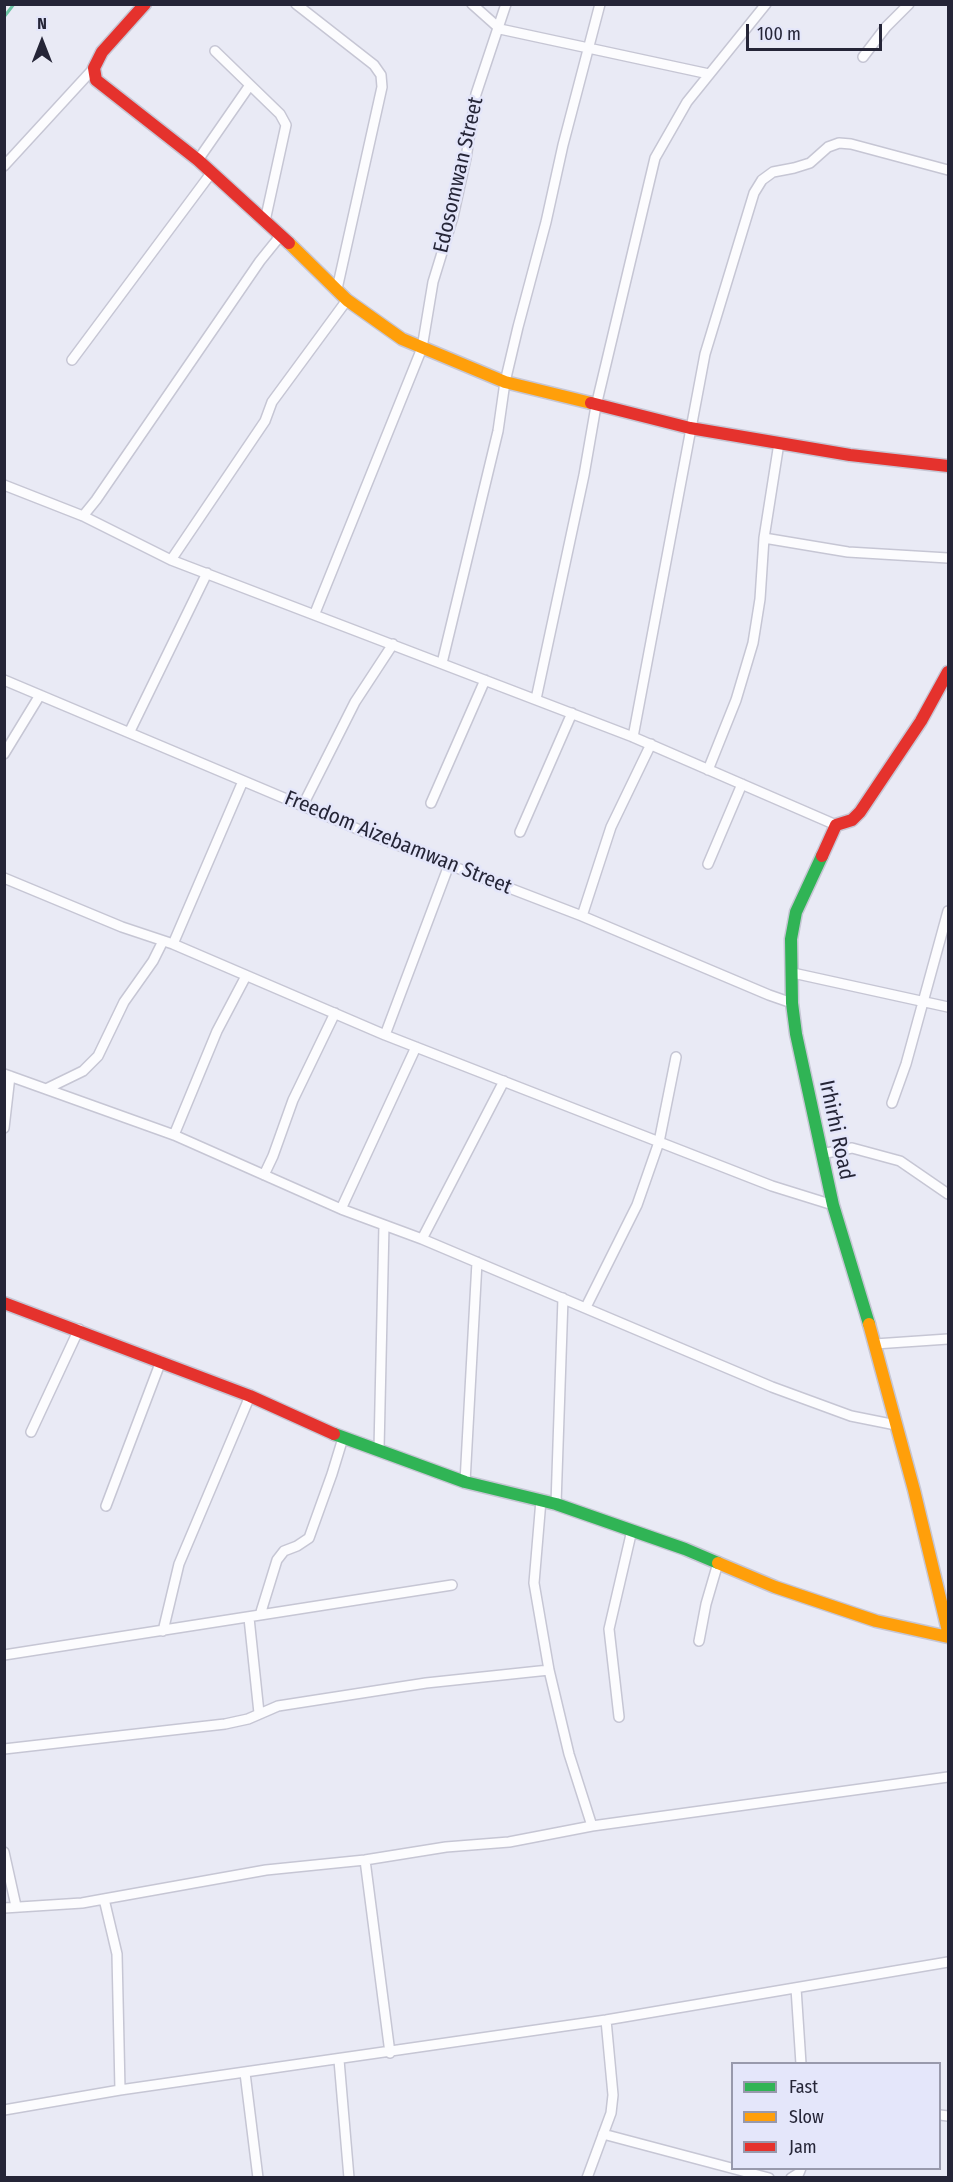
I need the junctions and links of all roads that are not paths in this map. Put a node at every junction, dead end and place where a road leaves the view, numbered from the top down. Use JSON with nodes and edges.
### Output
{"nodes":[{"id":1,"x":145,"y":4,"type":"edge"},
{"id":2,"x":296,"y":4,"type":"edge"},
{"id":3,"x":472,"y":4,"type":"edge"},
{"id":4,"x":506,"y":4,"type":"edge"},
{"id":5,"x":600,"y":4,"type":"edge"},
{"id":6,"x":766,"y":4,"type":"edge"},
{"id":7,"x":909,"y":4,"type":"edge"},
{"id":8,"x":500,"y":29,"type":"junction"},
{"id":9,"x":589,"y":47,"type":"junction"},
{"id":10,"x":215,"y":51,"type":"dead end"},
{"id":11,"x":863,"y":57,"type":"dead end"},
{"id":12,"x":94,"y":68,"type":"junction"},
{"id":13,"x":709,"y":74,"type":"junction"},
{"id":14,"x":250,"y":85,"type":"junction"},
{"id":15,"x":198,"y":160,"type":"junction"},
{"id":16,"x":4,"y":166,"type":"edge"},
{"id":17,"x":948,"y":170,"type":"edge"},
{"id":18,"x":212,"y":172,"type":"junction"},
{"id":19,"x":265,"y":221,"type":"junction"},
{"id":20,"x":281,"y":235,"type":"junction"},
{"id":21,"x":337,"y":289,"type":"junction"},
{"id":22,"x":347,"y":300,"type":"junction"},
{"id":23,"x":422,"y":348,"type":"junction"},
{"id":24,"x":72,"y":360,"type":"dead end"},
{"id":25,"x":505,"y":382,"type":"junction"},
{"id":26,"x":596,"y":406,"type":"junction"},
{"id":27,"x":690,"y":428,"type":"junction"},
{"id":28,"x":779,"y":443,"type":"junction"},
{"id":29,"x":948,"y":466,"type":"edge"},
{"id":30,"x":4,"y":485,"type":"edge"},
{"id":31,"x":83,"y":516,"type":"junction"},
{"id":32,"x":764,"y":538,"type":"junction"},
{"id":33,"x":948,"y":558,"type":"edge"},
{"id":34,"x":171,"y":560,"type":"junction"},
{"id":35,"x":207,"y":573,"type":"junction"},
{"id":36,"x":315,"y":614,"type":"junction"},
{"id":37,"x":393,"y":644,"type":"junction"},
{"id":38,"x":442,"y":663,"type":"junction"},
{"id":39,"x":948,"y":672,"type":"edge"},
{"id":40,"x":4,"y":680,"type":"edge"},
{"id":41,"x":485,"y":680,"type":"junction"},
{"id":42,"x":40,"y":695,"type":"junction"},
{"id":43,"x":536,"y":699,"type":"junction"},
{"id":44,"x":572,"y":713,"type":"junction"},
{"id":45,"x":130,"y":731,"type":"junction"},
{"id":46,"x":633,"y":737,"type":"junction"},
{"id":47,"x":651,"y":744,"type":"junction"},
{"id":48,"x":4,"y":753,"type":"edge"},
{"id":49,"x":708,"y":770,"type":"junction"},
{"id":50,"x":243,"y":781,"type":"junction"},
{"id":51,"x":742,"y":784,"type":"junction"},
{"id":52,"x":431,"y":803,"type":"dead end"},
{"id":53,"x":303,"y":805,"type":"junction"},
{"id":54,"x":836,"y":825,"type":"junction"},
{"id":55,"x":520,"y":832,"type":"dead end"},
{"id":56,"x":708,"y":864,"type":"dead end"},
{"id":57,"x":449,"y":865,"type":"junction"},
{"id":58,"x":4,"y":878,"type":"edge"},
{"id":59,"x":948,"y":911,"type":"edge"},
{"id":60,"x":582,"y":916,"type":"junction"},
{"id":61,"x":168,"y":943,"type":"junction"},
{"id":62,"x":793,"y":973,"type":"junction"},
{"id":63,"x":246,"y":976,"type":"junction"},
{"id":64,"x":922,"y":1001,"type":"junction"},
{"id":65,"x":792,"y":1003,"type":"junction"},
{"id":66,"x":948,"y":1007,"type":"edge"},
{"id":67,"x":334,"y":1013,"type":"junction"},
{"id":68,"x":385,"y":1035,"type":"junction"},
{"id":69,"x":416,"y":1047,"type":"junction"},
{"id":70,"x":676,"y":1057,"type":"dead end"},
{"id":71,"x":7,"y":1075,"type":"edge"},
{"id":72,"x":504,"y":1081,"type":"junction"},
{"id":73,"x":46,"y":1089,"type":"junction"},
{"id":74,"x":892,"y":1103,"type":"dead end"},
{"id":75,"x":4,"y":1128,"type":"edge"},
{"id":76,"x":174,"y":1135,"type":"junction"},
{"id":77,"x":658,"y":1142,"type":"junction"},
{"id":78,"x":821,"y":1154,"type":"junction"},
{"id":79,"x":264,"y":1175,"type":"junction"},
{"id":80,"x":948,"y":1194,"type":"edge"},
{"id":81,"x":833,"y":1204,"type":"junction"},
{"id":82,"x":341,"y":1209,"type":"junction"},
{"id":83,"x":384,"y":1225,"type":"junction"},
{"id":84,"x":422,"y":1239,"type":"junction"},
{"id":85,"x":477,"y":1262,"type":"junction"},
{"id":86,"x":562,"y":1298,"type":"junction"},
{"id":87,"x":4,"y":1303,"type":"edge"},
{"id":88,"x":586,"y":1307,"type":"junction"},
{"id":89,"x":79,"y":1329,"type":"junction"},
{"id":90,"x":948,"y":1339,"type":"edge"},
{"id":91,"x":875,"y":1344,"type":"junction"},
{"id":92,"x":161,"y":1361,"type":"junction"},
{"id":93,"x":250,"y":1396,"type":"junction"},
{"id":94,"x":896,"y":1425,"type":"junction"},
{"id":95,"x":31,"y":1432,"type":"dead end"},
{"id":96,"x":343,"y":1437,"type":"junction"},
{"id":97,"x":379,"y":1449,"type":"junction"},
{"id":98,"x":465,"y":1482,"type":"junction"},
{"id":99,"x":541,"y":1500,"type":"junction"},
{"id":100,"x":556,"y":1504,"type":"junction"},
{"id":101,"x":106,"y":1506,"type":"dead end"},
{"id":102,"x":632,"y":1530,"type":"junction"},
{"id":103,"x":718,"y":1563,"type":"junction"},
{"id":104,"x":452,"y":1585,"type":"dead end"},
{"id":105,"x":260,"y":1616,"type":"junction"},
{"id":106,"x":249,"y":1618,"type":"junction"},
{"id":107,"x":163,"y":1631,"type":"junction"},
{"id":108,"x":948,"y":1631,"type":"edge"},
{"id":109,"x":948,"y":1637,"type":"edge"},
{"id":110,"x":699,"y":1641,"type":"dead end"},
{"id":111,"x":4,"y":1655,"type":"edge"},
{"id":112,"x":549,"y":1670,"type":"junction"},
{"id":113,"x":259,"y":1713,"type":"junction"},
{"id":114,"x":619,"y":1717,"type":"dead end"},
{"id":115,"x":4,"y":1749,"type":"edge"},
{"id":116,"x":948,"y":1777,"type":"edge"},
{"id":117,"x":592,"y":1826,"type":"junction"},
{"id":118,"x":4,"y":1852,"type":"edge"},
{"id":119,"x":365,"y":1860,"type":"junction"},
{"id":120,"x":104,"y":1899,"type":"junction"},
{"id":121,"x":16,"y":1906,"type":"junction"},
{"id":122,"x":4,"y":1908,"type":"edge"},
{"id":123,"x":948,"y":1962,"type":"edge"},
{"id":124,"x":796,"y":1988,"type":"junction"},
{"id":125,"x":606,"y":2020,"type":"junction"},
{"id":126,"x":390,"y":2052,"type":"junction"},
{"id":127,"x":339,"y":2060,"type":"junction"},
{"id":128,"x":801,"y":2062,"type":"edge"},
{"id":129,"x":245,"y":2073,"type":"junction"},
{"id":130,"x":120,"y":2090,"type":"junction"},
{"id":131,"x":4,"y":2109,"type":"edge"},
{"id":132,"x":603,"y":2133,"type":"junction"},
{"id":133,"x":731,"y":2168,"type":"edge"},
{"id":134,"x":739,"y":2170,"type":"edge"},
{"id":135,"x":258,"y":2178,"type":"edge"},
{"id":136,"x":349,"y":2178,"type":"edge"},
{"id":137,"x":587,"y":2178,"type":"edge"},
{"id":138,"x":769,"y":2178,"type":"edge"}],
"edges":[{"from":1,"to":12,"type":"street"},
{"from":2,"to":21,"type":"street"},
{"from":3,"to":8,"type":"street"},
{"from":4,"to":8,"type":"street","name":"Edosomwan Street"},
{"from":5,"to":9,"type":"street"},
{"from":6,"to":13,"type":"street"},
{"from":7,"to":11,"type":"street"},
{"from":8,"to":9,"type":"street"},
{"from":8,"to":23,"type":"street","name":"Edosomwan Street"},
{"from":9,"to":13,"type":"street"},
{"from":9,"to":25,"type":"street"},
{"from":10,"to":14,"type":"street"},
{"from":12,"to":15,"type":"street"},
{"from":12,"to":16,"type":"street"},
{"from":13,"to":26,"type":"street"},
{"from":14,"to":15,"type":"street"},
{"from":14,"to":19,"type":"street"},
{"from":15,"to":18,"type":"street"},
{"from":17,"to":27,"type":"street"},
{"from":18,"to":19,"type":"street"},
{"from":18,"to":24,"type":"street"},
{"from":19,"to":20,"type":"street"},
{"from":20,"to":21,"type":"street"},
{"from":20,"to":31,"type":"street"},
{"from":21,"to":22,"type":"street"},
{"from":22,"to":23,"type":"street"},
{"from":22,"to":34,"type":"street"},
{"from":23,"to":25,"type":"street"},
{"from":23,"to":36,"type":"street","name":"Edosomwan Street"},
{"from":25,"to":26,"type":"street"},
{"from":25,"to":38,"type":"street"},
{"from":26,"to":27,"type":"street"},
{"from":26,"to":43,"type":"street"},
{"from":27,"to":28,"type":"street"},
{"from":27,"to":46,"type":"street"},
{"from":28,"to":29,"type":"street"},
{"from":28,"to":32,"type":"street"},
{"from":30,"to":31,"type":"street"},
{"from":31,"to":34,"type":"street"},
{"from":32,"to":33,"type":"street"},
{"from":32,"to":49,"type":"street"},
{"from":34,"to":35,"type":"street"},
{"from":35,"to":36,"type":"street"},
{"from":35,"to":45,"type":"street"},
{"from":36,"to":37,"type":"street"},
{"from":37,"to":38,"type":"street"},
{"from":37,"to":53,"type":"street"},
{"from":38,"to":41,"type":"street"},
{"from":39,"to":54,"type":"street"},
{"from":40,"to":42,"type":"street","name":"Freedom Aizebamwan Street"},
{"from":41,"to":43,"type":"street"},
{"from":41,"to":52,"type":"street"},
{"from":42,"to":45,"type":"street","name":"Freedom Aizebamwan Street"},
{"from":42,"to":48,"type":"street"},
{"from":43,"to":44,"type":"street"},
{"from":44,"to":46,"type":"street"},
{"from":44,"to":55,"type":"street"},
{"from":45,"to":50,"type":"street","name":"Freedom Aizebamwan Street"},
{"from":46,"to":47,"type":"street"},
{"from":47,"to":49,"type":"street"},
{"from":47,"to":60,"type":"street"},
{"from":49,"to":51,"type":"street"},
{"from":50,"to":53,"type":"street","name":"Freedom Aizebamwan Street"},
{"from":50,"to":61,"type":"street"},
{"from":51,"to":54,"type":"street"},
{"from":51,"to":56,"type":"street"},
{"from":53,"to":57,"type":"street","name":"Freedom Aizebamwan Street"},
{"from":54,"to":62,"type":"street","name":"Irhirhi Road"},
{"from":57,"to":60,"type":"street","name":"Freedom Aizebamwan Street"},
{"from":57,"to":68,"type":"street"},
{"from":58,"to":61,"type":"street"},
{"from":59,"to":64,"type":"street"},
{"from":60,"to":65,"type":"street","name":"Freedom Aizebamwan Street"},
{"from":61,"to":63,"type":"street"},
{"from":61,"to":73,"type":"street"},
{"from":62,"to":64,"type":"street"},
{"from":62,"to":65,"type":"street","name":"Irhirhi Road"},
{"from":63,"to":67,"type":"street"},
{"from":63,"to":76,"type":"street"},
{"from":64,"to":66,"type":"street"},
{"from":64,"to":74,"type":"street"},
{"from":65,"to":78,"type":"street","name":"Irhirhi Road"},
{"from":67,"to":68,"type":"street"},
{"from":67,"to":79,"type":"street"},
{"from":68,"to":69,"type":"street"},
{"from":69,"to":72,"type":"street"},
{"from":69,"to":82,"type":"street"},
{"from":70,"to":77,"type":"street"},
{"from":71,"to":73,"type":"street"},
{"from":71,"to":75,"type":"street"},
{"from":72,"to":77,"type":"street"},
{"from":72,"to":84,"type":"street"},
{"from":73,"to":76,"type":"street"},
{"from":76,"to":79,"type":"street"},
{"from":77,"to":81,"type":"street"},
{"from":77,"to":88,"type":"street"},
{"from":78,"to":80,"type":"street"},
{"from":78,"to":81,"type":"street","name":"Irhirhi Road"},
{"from":79,"to":82,"type":"street"},
{"from":81,"to":91,"type":"street","name":"Irhirhi Road"},
{"from":82,"to":83,"type":"street"},
{"from":83,"to":84,"type":"street"},
{"from":83,"to":97,"type":"street"},
{"from":84,"to":85,"type":"street"},
{"from":85,"to":86,"type":"street"},
{"from":85,"to":98,"type":"street"},
{"from":86,"to":88,"type":"street"},
{"from":86,"to":100,"type":"street"},
{"from":87,"to":89,"type":"street"},
{"from":88,"to":94,"type":"street"},
{"from":89,"to":92,"type":"street"},
{"from":89,"to":95,"type":"street"},
{"from":90,"to":91,"type":"street"},
{"from":91,"to":94,"type":"street","name":"Irhirhi Road"},
{"from":92,"to":93,"type":"street"},
{"from":92,"to":101,"type":"street"},
{"from":93,"to":96,"type":"street"},
{"from":93,"to":107,"type":"street"},
{"from":94,"to":108,"type":"street","name":"Irhirhi Road"},
{"from":96,"to":97,"type":"street"},
{"from":96,"to":105,"type":"street"},
{"from":97,"to":98,"type":"street"},
{"from":98,"to":99,"type":"street"},
{"from":99,"to":100,"type":"street"},
{"from":99,"to":112,"type":"street"},
{"from":100,"to":102,"type":"street"},
{"from":102,"to":103,"type":"street"},
{"from":102,"to":114,"type":"street"},
{"from":103,"to":109,"type":"street"},
{"from":103,"to":110,"type":"street"},
{"from":104,"to":105,"type":"street"},
{"from":105,"to":106,"type":"street"},
{"from":106,"to":107,"type":"street"},
{"from":106,"to":113,"type":"street"},
{"from":107,"to":111,"type":"street"},
{"from":112,"to":113,"type":"street"},
{"from":112,"to":117,"type":"street"},
{"from":113,"to":115,"type":"street"},
{"from":116,"to":117,"type":"street"},
{"from":117,"to":119,"type":"street"},
{"from":118,"to":121,"type":"street"},
{"from":119,"to":120,"type":"street"},
{"from":119,"to":126,"type":"street"},
{"from":120,"to":121,"type":"street"},
{"from":120,"to":130,"type":"street"},
{"from":121,"to":122,"type":"street"},
{"from":123,"to":124,"type":"street"},
{"from":124,"to":125,"type":"street"},
{"from":124,"to":128,"type":"street"},
{"from":125,"to":126,"type":"street"},
{"from":125,"to":132,"type":"street"},
{"from":126,"to":127,"type":"street"},
{"from":127,"to":129,"type":"street"},
{"from":127,"to":136,"type":"street"},
{"from":129,"to":130,"type":"street"},
{"from":129,"to":135,"type":"street"},
{"from":130,"to":131,"type":"street"},
{"from":132,"to":133,"type":"street"},
{"from":132,"to":137,"type":"street"},
{"from":134,"to":138,"type":"street"}]}
